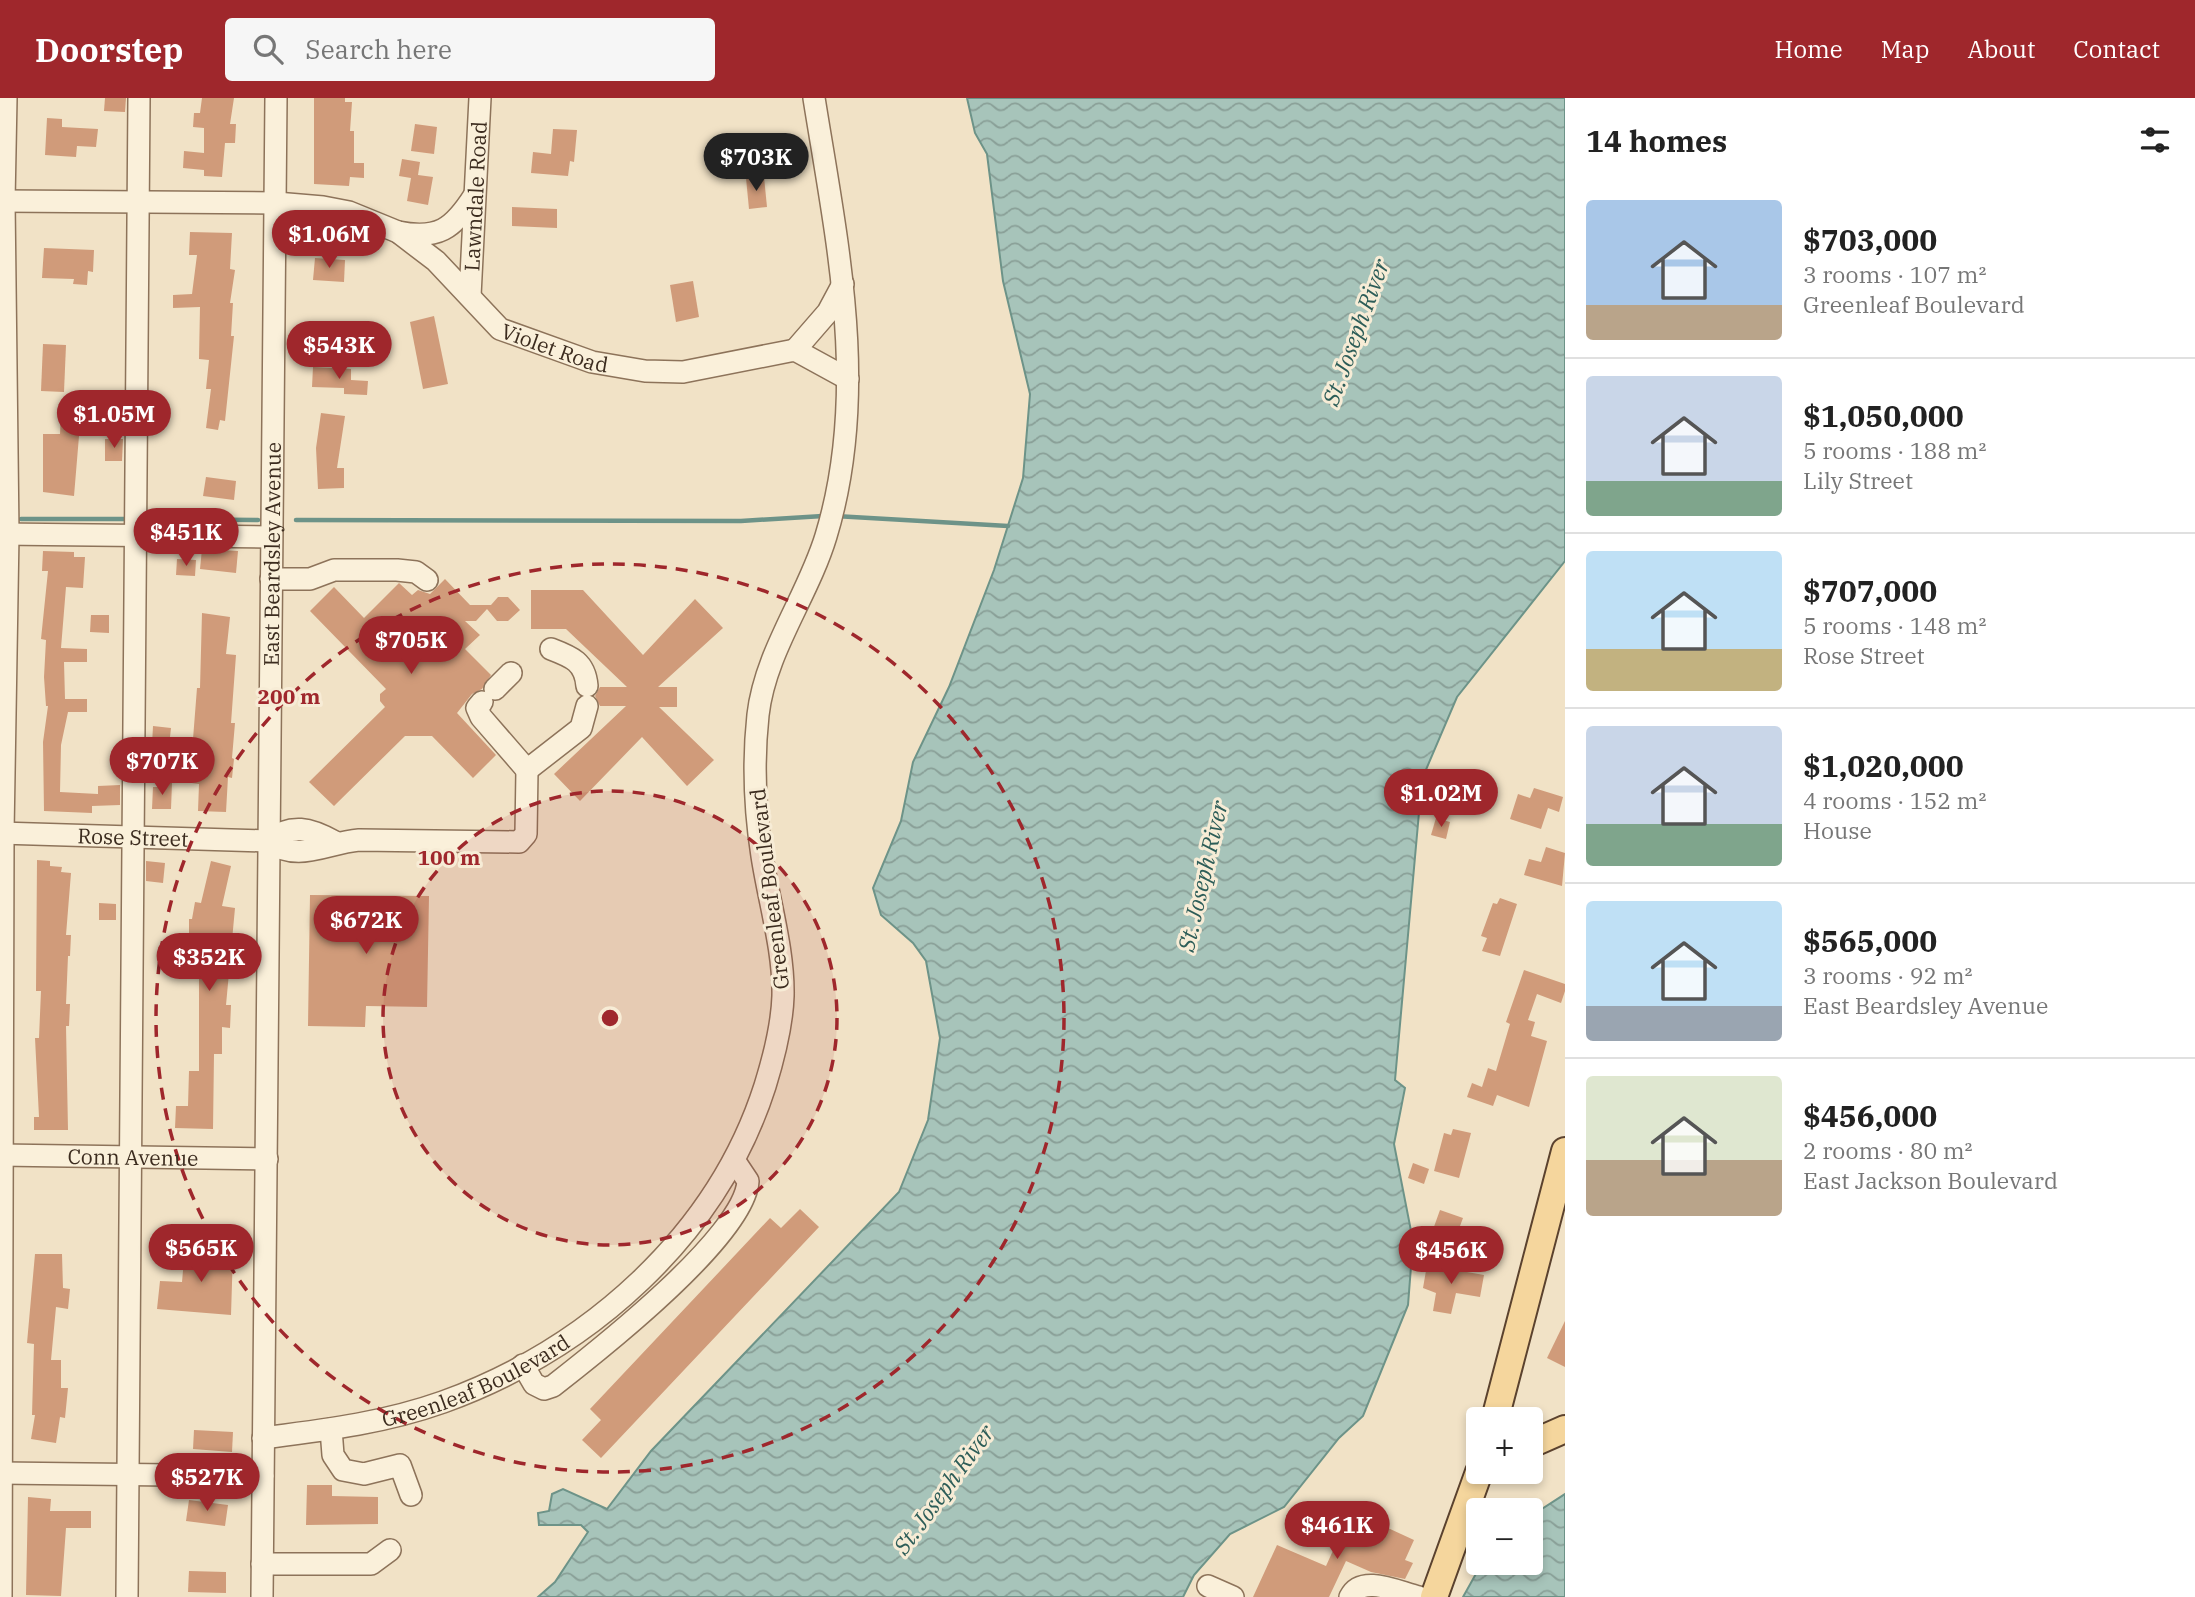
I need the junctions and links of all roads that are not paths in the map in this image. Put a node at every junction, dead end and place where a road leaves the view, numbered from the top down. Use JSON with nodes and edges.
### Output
{"nodes":[{"id":1,"x":6,"y":98,"type":"edge"},
{"id":2,"x":139,"y":98,"type":"edge"},
{"id":3,"x":276,"y":98,"type":"edge"},
{"id":4,"x":480,"y":98,"type":"edge"},
{"id":5,"x":814,"y":98,"type":"edge"},
{"id":6,"x":475,"y":194,"type":"junction"},
{"id":7,"x":2,"y":201,"type":"edge"},
{"id":8,"x":138,"y":202,"type":"junction"},
{"id":9,"x":276,"y":203,"type":"junction"},
{"id":10,"x":398,"y":232,"type":"junction"},
{"id":11,"x":844,"y":283,"type":"junction"},
{"id":12,"x":470,"y":296,"type":"junction"},
{"id":13,"x":795,"y":349,"type":"junction"},
{"id":14,"x":849,"y":379,"type":"junction"},
{"id":15,"x":4,"y":534,"type":"edge"},
{"id":16,"x":135,"y":536,"type":"junction"},
{"id":17,"x":271,"y":537,"type":"junction"},
{"id":18,"x":271,"y":579,"type":"junction"},
{"id":19,"x":427,"y":580,"type":"dead end"},
{"id":20,"x":551,"y":649,"type":"dead end"},
{"id":21,"x":511,"y":673,"type":"dead end"},
{"id":22,"x":527,"y":770,"type":"junction"},
{"id":23,"x":1,"y":833,"type":"edge"},
{"id":24,"x":133,"y":836,"type":"junction"},
{"id":25,"x":268,"y":841,"type":"junction"},
{"id":26,"x":1565,"y":1151,"type":"edge"},
{"id":27,"x":2,"y":1155,"type":"edge"},
{"id":28,"x":130,"y":1157,"type":"junction"},
{"id":29,"x":267,"y":1159,"type":"junction"},
{"id":30,"x":734,"y":1160,"type":"junction"},
{"id":31,"x":523,"y":1365,"type":"junction"},
{"id":32,"x":1504,"y":1383,"type":"junction"},
{"id":33,"x":1498,"y":1407,"type":"edge"},
{"id":34,"x":1514,"y":1407,"type":"edge"},
{"id":35,"x":331,"y":1429,"type":"junction"},
{"id":36,"x":263,"y":1438,"type":"junction"},
{"id":37,"x":2,"y":1473,"type":"edge"},
{"id":38,"x":128,"y":1474,"type":"junction"},
{"id":39,"x":263,"y":1476,"type":"junction"},
{"id":40,"x":1476,"y":1484,"type":"edge"},
{"id":41,"x":411,"y":1496,"type":"dead end"},
{"id":42,"x":390,"y":1550,"type":"dead end"},
{"id":43,"x":262,"y":1564,"type":"junction"},
{"id":44,"x":1208,"y":1586,"type":"dead end"},
{"id":45,"x":1,"y":1597,"type":"edge"},
{"id":46,"x":127,"y":1597,"type":"edge"},
{"id":47,"x":262,"y":1597,"type":"edge"},
{"id":48,"x":1233,"y":1597,"type":"edge"},
{"id":49,"x":1350,"y":1597,"type":"edge"},
{"id":50,"x":1419,"y":1597,"type":"edge"},
{"id":51,"x":1434,"y":1597,"type":"edge"}],
"edges":[{"from":1,"to":7,"type":"street"},
{"from":2,"to":8,"type":"street"},
{"from":3,"to":9,"type":"street","name":"East Beardsley Avenue"},
{"from":4,"to":6,"type":"street","name":"Lawndale Road"},
{"from":5,"to":11,"type":"street","name":"Greenleaf Boulevard"},
{"from":6,"to":10,"type":"street"},
{"from":6,"to":12,"type":"street","name":"Lawndale Road"},
{"from":7,"to":8,"type":"street","name":"Violet Road"},
{"from":7,"to":15,"type":"street"},
{"from":8,"to":9,"type":"street","name":"Violet Road"},
{"from":8,"to":16,"type":"street"},
{"from":9,"to":10,"type":"street","name":"Violet Road"},
{"from":9,"to":17,"type":"street","name":"East Beardsley Avenue"},
{"from":10,"to":12,"type":"street","name":"Violet Road"},
{"from":11,"to":13,"type":"street"},
{"from":11,"to":14,"type":"street","name":"Greenleaf Boulevard"},
{"from":12,"to":13,"type":"street","name":"Violet Road"},
{"from":13,"to":14,"type":"street"},
{"from":14,"to":30,"type":"street","name":"Greenleaf Boulevard"},
{"from":15,"to":16,"type":"street"},
{"from":15,"to":23,"type":"street"},
{"from":16,"to":17,"type":"street"},
{"from":16,"to":24,"type":"street"},
{"from":17,"to":18,"type":"street","name":"East Beardsley Avenue"},
{"from":18,"to":19,"type":"street"},
{"from":18,"to":25,"type":"street","name":"East Beardsley Avenue"},
{"from":20,"to":22,"type":"street"},
{"from":21,"to":22,"type":"street"},
{"from":22,"to":25,"type":"street"},
{"from":23,"to":24,"type":"street","name":"Rose Street"},
{"from":23,"to":27,"type":"street"},
{"from":24,"to":25,"type":"street","name":"Rose Street"},
{"from":24,"to":28,"type":"street"},
{"from":25,"to":29,"type":"street","name":"East Beardsley Avenue"},
{"from":26,"to":32,"type":"main road"},
{"from":27,"to":28,"type":"street","name":"Conn Avenue"},
{"from":27,"to":37,"type":"street"},
{"from":28,"to":29,"type":"street","name":"Conn Avenue"},
{"from":28,"to":38,"type":"street"},
{"from":29,"to":36,"type":"street","name":"East Beardsley Avenue"},
{"from":30,"to":31,"type":"street","name":"Greenleaf Boulevard"},
{"from":30,"to":31,"type":"street"},
{"from":31,"to":35,"type":"street","name":"Greenleaf Boulevard"},
{"from":32,"to":33,"type":"main road"},
{"from":32,"to":34,"type":"main road"},
{"from":35,"to":36,"type":"street","name":"Greenleaf Boulevard"},
{"from":35,"to":41,"type":"street"},
{"from":36,"to":39,"type":"street","name":"East Beardsley Avenue"},
{"from":37,"to":38,"type":"street"},
{"from":37,"to":45,"type":"street"},
{"from":38,"to":39,"type":"street"},
{"from":38,"to":46,"type":"street"},
{"from":39,"to":43,"type":"street","name":"East Beardsley Avenue"},
{"from":40,"to":51,"type":"main road"},
{"from":42,"to":43,"type":"street"},
{"from":43,"to":47,"type":"street","name":"East Beardsley Avenue"},
{"from":44,"to":48,"type":"street"},
{"from":49,"to":50,"type":"street"}]}
